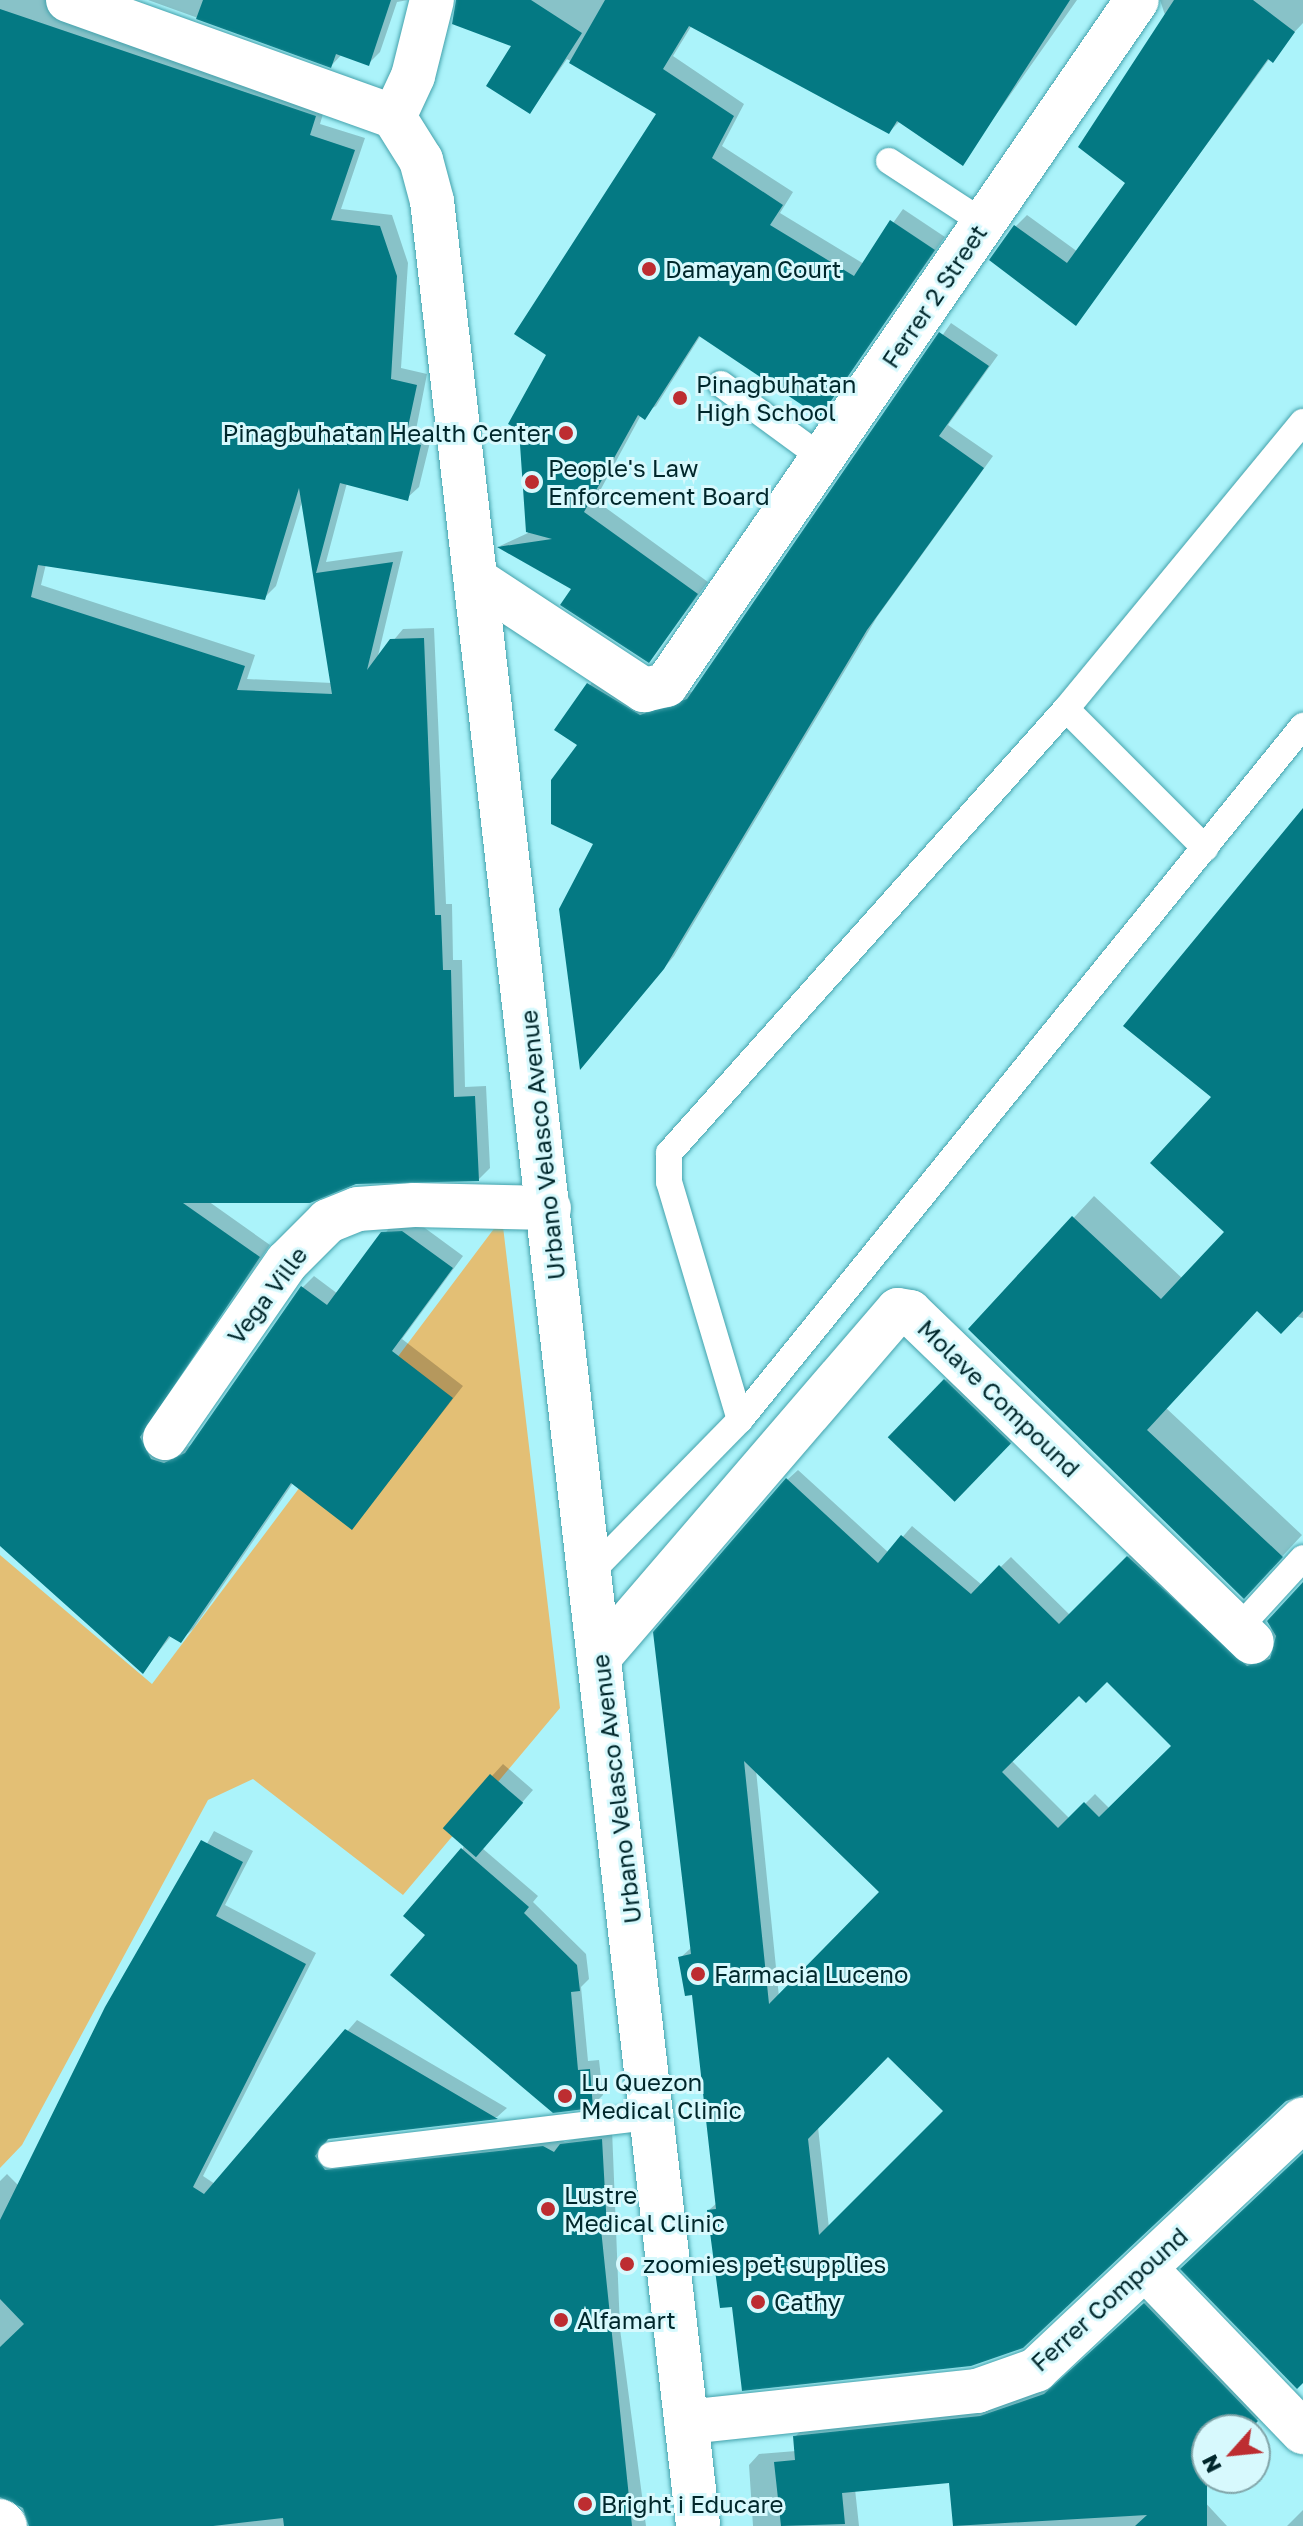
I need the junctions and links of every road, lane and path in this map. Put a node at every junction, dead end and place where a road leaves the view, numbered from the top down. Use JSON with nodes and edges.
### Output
{"nodes":[{"id":1,"x":68,"y":0,"type":"edge"},
{"id":2,"x":432,"y":0,"type":"edge"},
{"id":3,"x":1137,"y":0,"type":"edge"},
{"id":4,"x":394,"y":117,"type":"junction"},
{"id":5,"x":889,"y":161,"type":"dead end"},
{"id":6,"x":984,"y":223,"type":"junction"},
{"id":7,"x":721,"y":384,"type":"dead end"},
{"id":8,"x":1303,"y":422,"type":"edge"},
{"id":9,"x":822,"y":458,"type":"junction"},
{"id":10,"x":478,"y":581,"type":"junction"},
{"id":11,"x":1066,"y":709,"type":"junction"},
{"id":12,"x":1303,"y":726,"type":"edge"},
{"id":13,"x":1205,"y":848,"type":"junction"},
{"id":14,"x":549,"y":1208,"type":"junction"},
{"id":15,"x":740,"y":1420,"type":"junction"},
{"id":16,"x":165,"y":1438,"type":"dead end"},
{"id":17,"x":1303,"y":1558,"type":"edge"},
{"id":18,"x":590,"y":1573,"type":"junction"},
{"id":19,"x":1245,"y":1636,"type":"joint"},
{"id":20,"x":601,"y":1655,"type":"junction"},
{"id":21,"x":652,"y":2117,"type":"junction"},
{"id":22,"x":1303,"y":2119,"type":"edge"},
{"id":23,"x":331,"y":2155,"type":"dead end"},
{"id":24,"x":1145,"y":2268,"type":"junction"},
{"id":25,"x":687,"y":2422,"type":"junction"},
{"id":26,"x":1303,"y":2432,"type":"edge"},
{"id":27,"x":0,"y":2521,"type":"edge"},
{"id":28,"x":5,"y":2526,"type":"edge"},
{"id":29,"x":698,"y":2526,"type":"edge"}],
"edges":[{"from":1,"to":4,"type":"street"},
{"from":2,"to":4,"type":"street"},
{"from":3,"to":6,"type":"street","name":"Ferrer 2 Street"},
{"from":4,"to":10,"type":"street","name":"Urbano Velasco Avenue"},
{"from":5,"to":6,"type":"lane"},
{"from":6,"to":9,"type":"street","name":"Ferrer 2 Street"},
{"from":7,"to":9,"type":"lane"},
{"from":8,"to":11,"type":"lane"},
{"from":9,"to":10,"type":"street","name":"Ferrer 2 Street"},
{"from":10,"to":14,"type":"street","name":"Urbano Velasco Avenue"},
{"from":11,"to":13,"type":"lane"},
{"from":11,"to":15,"type":"lane"},
{"from":12,"to":13,"type":"lane"},
{"from":13,"to":15,"type":"lane"},
{"from":14,"to":16,"type":"street","name":"Vega Ville"},
{"from":14,"to":18,"type":"street","name":"Urbano Velasco Avenue"},
{"from":15,"to":18,"type":"lane"},
{"from":17,"to":19,"type":"lane"},
{"from":18,"to":20,"type":"street","name":"Urbano Velasco Avenue"},
{"from":19,"to":20,"type":"street","name":"Molave Compound"},
{"from":20,"to":21,"type":"street","name":"Urbano Velasco Avenue"},
{"from":21,"to":23,"type":"lane"},
{"from":21,"to":25,"type":"street","name":"Urbano Velasco Avenue"},
{"from":22,"to":24,"type":"street","name":"Ferrer Compound"},
{"from":24,"to":25,"type":"street","name":"Ferrer Compound"},
{"from":24,"to":26,"type":"street"},
{"from":25,"to":29,"type":"street","name":"Urbano Velasco Avenue"},
{"from":27,"to":28,"type":"street"}]}
